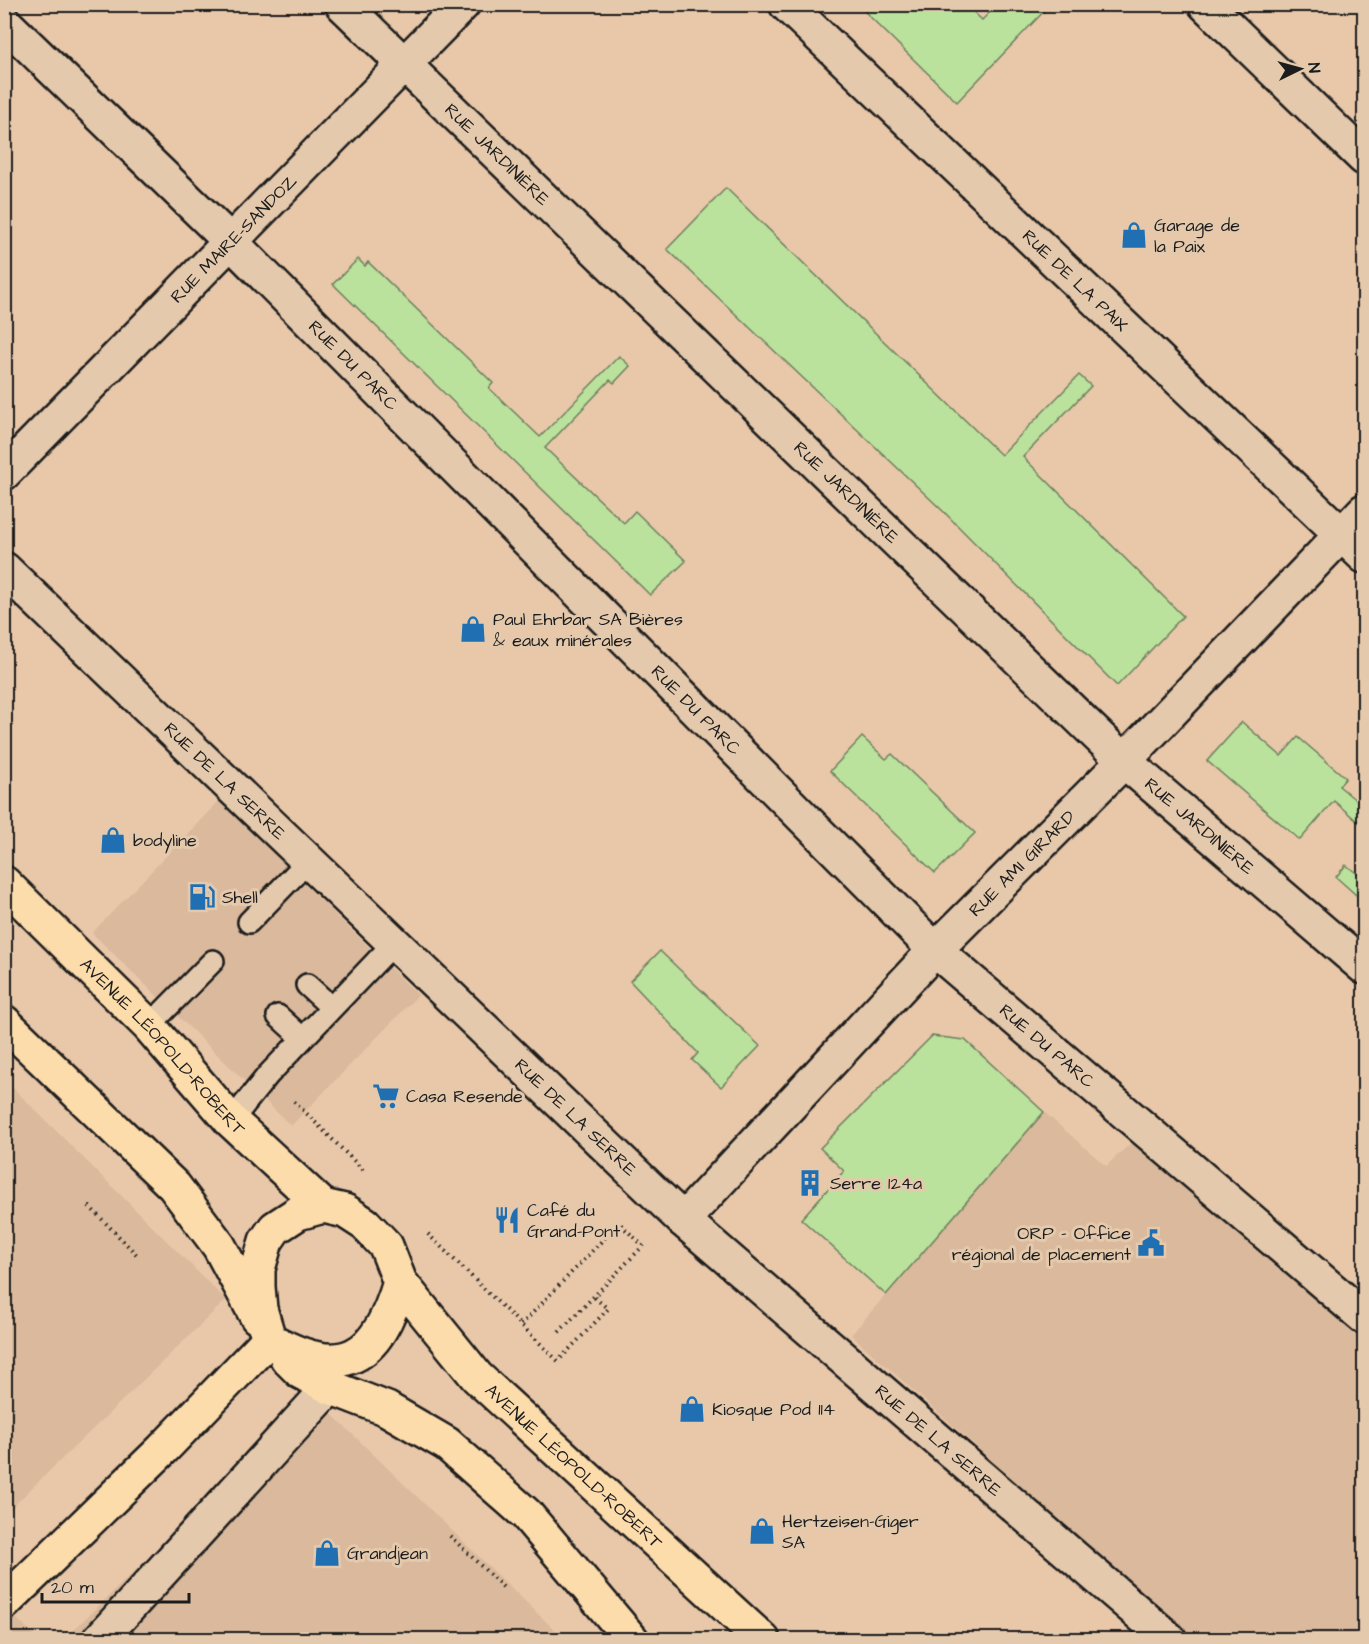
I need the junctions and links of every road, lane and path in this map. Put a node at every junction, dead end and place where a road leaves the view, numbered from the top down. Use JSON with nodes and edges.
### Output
{"nodes":[{"id":1,"x":342,"y":4,"type":"edge"},
{"id":2,"x":464,"y":4,"type":"edge"},
{"id":3,"x":786,"y":4,"type":"edge"},
{"id":4,"x":1205,"y":4,"type":"edge"},
{"id":5,"x":4,"y":22,"type":"edge"},
{"id":6,"x":405,"y":66,"type":"junction"},
{"id":7,"x":1365,"y":158,"type":"edge"},
{"id":8,"x":230,"y":242,"type":"junction"},
{"id":9,"x":4,"y":473,"type":"edge"},
{"id":10,"x":1365,"y":511,"type":"edge"},
{"id":11,"x":1353,"y":546,"type":"edge"},
{"id":12,"x":4,"y":569,"type":"edge"},
{"id":13,"x":1124,"y":761,"type":"junction"},
{"id":14,"x":308,"y":861,"type":"junction"},
{"id":15,"x":4,"y":883,"type":"edge"},
{"id":16,"x":249,"y":922,"type":"dead end"},
{"id":17,"x":394,"y":943,"type":"junction"},
{"id":18,"x":935,"y":950,"type":"junction"},
{"id":19,"x":213,"y":961,"type":"dead end"},
{"id":20,"x":1365,"y":967,"type":"edge"},
{"id":21,"x":307,"y":985,"type":"dead end"},
{"id":22,"x":331,"y":1007,"type":"junction"},
{"id":23,"x":278,"y":1016,"type":"dead end"},
{"id":24,"x":4,"y":1022,"type":"edge"},
{"id":25,"x":149,"y":1026,"type":"junction"},
{"id":26,"x":302,"y":1038,"type":"junction"},
{"id":27,"x":231,"y":1121,"type":"junction"},
{"id":28,"x":89,"y":1206,"type":"dead end"},
{"id":29,"x":323,"y":1206,"type":"junction"},
{"id":30,"x":683,"y":1220,"type":"junction"},
{"id":31,"x":644,"y":1246,"type":"dead end"},
{"id":32,"x":637,"y":1250,"type":"dead end"},
{"id":33,"x":138,"y":1256,"type":"dead end"},
{"id":34,"x":400,"y":1282,"type":"junction"},
{"id":35,"x":593,"y":1296,"type":"junction"},
{"id":36,"x":1365,"y":1317,"type":"edge"},
{"id":37,"x":521,"y":1325,"type":"dead end"},
{"id":38,"x":559,"y":1332,"type":"dead end"},
{"id":39,"x":269,"y":1340,"type":"junction"},
{"id":40,"x":573,"y":1345,"type":"dead end"},
{"id":41,"x":330,"y":1387,"type":"junction"},
{"id":42,"x":450,"y":1536,"type":"dead end"},
{"id":43,"x":506,"y":1590,"type":"dead end"},
{"id":44,"x":4,"y":1603,"type":"edge"},
{"id":45,"x":99,"y":1640,"type":"edge"},
{"id":46,"x":632,"y":1640,"type":"edge"},
{"id":47,"x":763,"y":1640,"type":"edge"},
{"id":48,"x":1170,"y":1640,"type":"edge"}],
"edges":[{"from":1,"to":6,"type":"street","name":"RUE JARDINIÈRE"},
{"from":2,"to":6,"type":"street","name":"RUE MAIRE-SANDOZ"},
{"from":3,"to":11,"type":"street","name":"RUE DE LA PAIX"},
{"from":4,"to":7,"type":"street"},
{"from":5,"to":8,"type":"street","name":"RUE DU PARC"},
{"from":6,"to":8,"type":"street","name":"RUE MAIRE-SANDOZ"},
{"from":6,"to":13,"type":"street","name":"RUE JARDINIÈRE"},
{"from":8,"to":9,"type":"street","name":"RUE MAIRE-SANDOZ"},
{"from":8,"to":18,"type":"street","name":"RUE DU PARC"},
{"from":10,"to":11,"type":"street","name":"RUE AMI GIRARD"},
{"from":11,"to":13,"type":"street","name":"RUE AMI GIRARD"},
{"from":12,"to":14,"type":"street","name":"RUE DE LA SERRE"},
{"from":13,"to":18,"type":"street","name":"RUE AMI GIRARD"},
{"from":13,"to":20,"type":"street","name":"RUE JARDINIÈRE"},
{"from":14,"to":16,"type":"lane"},
{"from":14,"to":17,"type":"street","name":"RUE DE LA SERRE"},
{"from":15,"to":25,"type":"main road","name":"AVENUE LÉOPOLD-ROBERT"},
{"from":17,"to":22,"type":"lane"},
{"from":17,"to":30,"type":"street","name":"RUE DE LA SERRE"},
{"from":18,"to":30,"type":"street","name":"RUE AMI GIRARD"},
{"from":18,"to":36,"type":"street","name":"RUE DU PARC"},
{"from":19,"to":25,"type":"lane"},
{"from":21,"to":22,"type":"lane"},
{"from":22,"to":26,"type":"lane"},
{"from":23,"to":26,"type":"lane"},
{"from":24,"to":39,"type":"main road"},
{"from":25,"to":27,"type":"main road","name":"AVENUE LÉOPOLD-ROBERT"},
{"from":26,"to":27,"type":"lane"},
{"from":27,"to":29,"type":"main road","name":"AVENUE LÉOPOLD-ROBERT"},
{"from":28,"to":33,"type":"path"},
{"from":29,"to":34,"type":"main road","name":"AVENUE LÉOPOLD-ROBERT"},
{"from":29,"to":39,"type":"main road"},
{"from":30,"to":48,"type":"street","name":"RUE DE LA SERRE"},
{"from":31,"to":37,"type":"path"},
{"from":32,"to":35,"type":"path"},
{"from":34,"to":39,"type":"main road"},
{"from":34,"to":47,"type":"main road","name":"AVENUE LÉOPOLD-ROBERT"},
{"from":35,"to":38,"type":"path"},
{"from":35,"to":40,"type":"path"},
{"from":39,"to":41,"type":"main road"},
{"from":39,"to":44,"type":"main road"},
{"from":41,"to":45,"type":"street"},
{"from":41,"to":46,"type":"main road"},
{"from":42,"to":43,"type":"path"}]}
